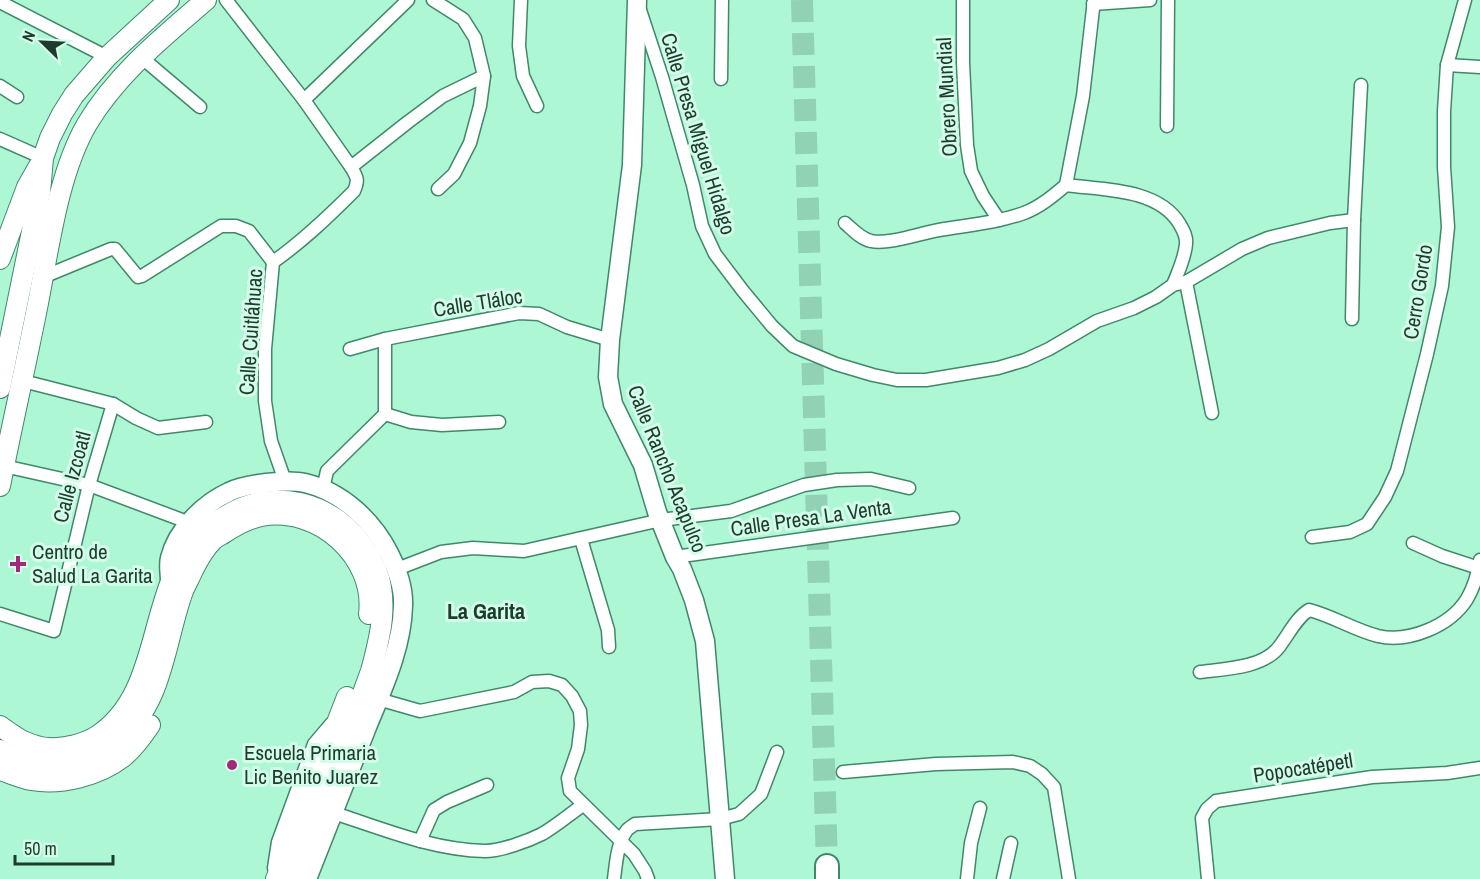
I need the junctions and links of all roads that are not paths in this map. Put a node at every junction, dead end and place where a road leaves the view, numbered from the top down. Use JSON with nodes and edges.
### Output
{"nodes":[{"id":1,"x":169,"y":0,"type":"edge"},
{"id":2,"x":206,"y":0,"type":"edge"},
{"id":3,"x":226,"y":0,"type":"edge"},
{"id":4,"x":408,"y":0,"type":"edge"},
{"id":5,"x":433,"y":0,"type":"edge"},
{"id":6,"x":521,"y":0,"type":"edge"},
{"id":7,"x":722,"y":0,"type":"edge"},
{"id":8,"x":963,"y":0,"type":"edge"},
{"id":9,"x":1150,"y":0,"type":"edge"},
{"id":10,"x":1168,"y":0,"type":"edge"},
{"id":11,"x":1465,"y":0,"type":"edge"},
{"id":12,"x":637,"y":1,"type":"edge"},
{"id":13,"x":0,"y":2,"type":"edge"},
{"id":14,"x":1094,"y":2,"type":"edge"},
{"id":15,"x":106,"y":57,"type":"junction"},
{"id":16,"x":141,"y":57,"type":"junction"},
{"id":17,"x":1447,"y":65,"type":"junction"},
{"id":18,"x":1480,"y":67,"type":"edge"},
{"id":19,"x":484,"y":76,"type":"junction"},
{"id":20,"x":720,"y":79,"type":"dead end"},
{"id":21,"x":1361,"y":85,"type":"dead end"},
{"id":22,"x":0,"y":86,"type":"edge"},
{"id":23,"x":17,"y":97,"type":"dead end"},
{"id":24,"x":304,"y":100,"type":"junction"},
{"id":25,"x":537,"y":106,"type":"dead end"},
{"id":26,"x":200,"y":107,"type":"dead end"},
{"id":27,"x":1167,"y":126,"type":"dead end"},
{"id":28,"x":0,"y":140,"type":"edge"},
{"id":29,"x":43,"y":158,"type":"junction"},
{"id":30,"x":351,"y":167,"type":"junction"},
{"id":31,"x":1066,"y":185,"type":"junction"},
{"id":32,"x":438,"y":189,"type":"dead end"},
{"id":33,"x":999,"y":220,"type":"junction"},
{"id":34,"x":1353,"y":220,"type":"junction"},
{"id":35,"x":845,"y":223,"type":"dead end"},
{"id":36,"x":0,"y":259,"type":"edge"},
{"id":37,"x":273,"y":262,"type":"junction"},
{"id":38,"x":43,"y":277,"type":"junction"},
{"id":39,"x":1186,"y":282,"type":"junction"},
{"id":40,"x":1173,"y":285,"type":"junction"},
{"id":41,"x":1352,"y":319,"type":"dead end"},
{"id":42,"x":385,"y":339,"type":"junction"},
{"id":43,"x":610,"y":340,"type":"junction"},
{"id":44,"x":350,"y":349,"type":"dead end"},
{"id":45,"x":23,"y":381,"type":"junction"},
{"id":46,"x":0,"y":388,"type":"edge"},
{"id":47,"x":113,"y":404,"type":"junction"},
{"id":48,"x":1212,"y":413,"type":"dead end"},
{"id":49,"x":385,"y":414,"type":"junction"},
{"id":50,"x":206,"y":422,"type":"dead end"},
{"id":51,"x":499,"y":422,"type":"dead end"},
{"id":52,"x":4,"y":466,"type":"junction"},
{"id":53,"x":285,"y":481,"type":"junction"},
{"id":54,"x":0,"y":486,"type":"edge"},
{"id":55,"x":89,"y":486,"type":"junction"},
{"id":56,"x":323,"y":489,"type":"junction"},
{"id":57,"x":909,"y":489,"type":"dead end"},
{"id":58,"x":953,"y":519,"type":"dead end"},
{"id":59,"x":661,"y":520,"type":"junction"},
{"id":60,"x":190,"y":523,"type":"junction"},
{"id":61,"x":1312,"y":537,"type":"dead end"},
{"id":62,"x":582,"y":539,"type":"junction"},
{"id":63,"x":1413,"y":543,"type":"dead end"},
{"id":64,"x":675,"y":557,"type":"junction"},
{"id":65,"x":1479,"y":564,"type":"edge"},
{"id":66,"x":397,"y":569,"type":"junction"},
{"id":67,"x":170,"y":581,"type":"junction"},
{"id":68,"x":0,"y":614,"type":"edge"},
{"id":69,"x":169,"y":640,"type":"junction"},
{"id":70,"x":609,"y":648,"type":"dead end"},
{"id":71,"x":1200,"y":672,"type":"dead end"},
{"id":72,"x":378,"y":699,"type":"junction"},
{"id":73,"x":0,"y":726,"type":"edge"},
{"id":74,"x":0,"y":750,"type":"edge"},
{"id":75,"x":777,"y":752,"type":"dead end"},
{"id":76,"x":1480,"y":768,"type":"edge"},
{"id":77,"x":0,"y":770,"type":"edge"},
{"id":78,"x":843,"y":772,"type":"dead end"},
{"id":79,"x":487,"y":785,"type":"dead end"},
{"id":80,"x":583,"y":805,"type":"junction"},
{"id":81,"x":980,"y":808,"type":"dead end"},
{"id":82,"x":334,"y":813,"type":"junction"},
{"id":83,"x":720,"y":819,"type":"junction"},
{"id":84,"x":420,"y":841,"type":"junction"},
{"id":85,"x":621,"y":842,"type":"junction"},
{"id":86,"x":1011,"y":843,"type":"dead end"},
{"id":87,"x":274,"y":879,"type":"edge"},
{"id":88,"x":295,"y":879,"type":"edge"},
{"id":89,"x":307,"y":879,"type":"edge"},
{"id":90,"x":614,"y":879,"type":"edge"},
{"id":91,"x":648,"y":879,"type":"edge"},
{"id":92,"x":725,"y":879,"type":"edge"},
{"id":93,"x":967,"y":879,"type":"edge"},
{"id":94,"x":1003,"y":879,"type":"edge"},
{"id":95,"x":1069,"y":879,"type":"edge"},
{"id":96,"x":1208,"y":879,"type":"edge"}],
"edges":[{"from":1,"to":15,"type":"main road"},
{"from":2,"to":16,"type":"main road"},
{"from":3,"to":24,"type":"street"},
{"from":4,"to":24,"type":"street"},
{"from":5,"to":19,"type":"street"},
{"from":6,"to":25,"type":"street"},
{"from":7,"to":20,"type":"street"},
{"from":8,"to":33,"type":"street","name":"Obrero Mundial"},
{"from":9,"to":14,"type":"street"},
{"from":10,"to":27,"type":"street"},
{"from":11,"to":17,"type":"street","name":"Cerro Gordo"},
{"from":12,"to":40,"type":"street","name":"Calle Presa Miguel Hidalgo"},
{"from":12,"to":43,"type":"main road","name":"Calle Rancho Acapulco"},
{"from":13,"to":15,"type":"street"},
{"from":14,"to":31,"type":"street"},
{"from":15,"to":29,"type":"main road"},
{"from":16,"to":26,"type":"street"},
{"from":16,"to":38,"type":"main road"},
{"from":17,"to":18,"type":"street"},
{"from":17,"to":61,"type":"street","name":"Cerro Gordo"},
{"from":19,"to":30,"type":"street"},
{"from":19,"to":32,"type":"street"},
{"from":21,"to":34,"type":"street"},
{"from":22,"to":23,"type":"street"},
{"from":24,"to":30,"type":"street"},
{"from":28,"to":29,"type":"street"},
{"from":29,"to":36,"type":"main road"},
{"from":29,"to":46,"type":"main road"},
{"from":30,"to":37,"type":"street","name":"Calle Cuitláhuac"},
{"from":31,"to":33,"type":"street"},
{"from":31,"to":40,"type":"street"},
{"from":33,"to":35,"type":"street"},
{"from":34,"to":39,"type":"street","name":"Calle Presa Miguel Hidalgo"},
{"from":34,"to":41,"type":"street"},
{"from":37,"to":38,"type":"street"},
{"from":37,"to":53,"type":"street","name":"Calle Cuitláhuac"},
{"from":38,"to":45,"type":"main road"},
{"from":39,"to":40,"type":"street","name":"Calle Presa Miguel Hidalgo"},
{"from":39,"to":48,"type":"street"},
{"from":42,"to":43,"type":"street","name":"Calle Tláloc"},
{"from":42,"to":44,"type":"street","name":"Calle Tláloc"},
{"from":42,"to":49,"type":"street"},
{"from":43,"to":59,"type":"main road","name":"Calle Rancho Acapulco"},
{"from":45,"to":47,"type":"street"},
{"from":45,"to":52,"type":"main road"},
{"from":47,"to":50,"type":"street"},
{"from":47,"to":55,"type":"street","name":"Calle Izcoatl"},
{"from":49,"to":51,"type":"street"},
{"from":49,"to":56,"type":"street"},
{"from":52,"to":54,"type":"main road"},
{"from":52,"to":55,"type":"street"},
{"from":53,"to":56,"type":"main road"},
{"from":53,"to":60,"type":"main road"},
{"from":55,"to":60,"type":"street"},
{"from":55,"to":68,"type":"street","name":"Calle Izcoatl"},
{"from":56,"to":66,"type":"main road"},
{"from":57,"to":59,"type":"street"},
{"from":58,"to":64,"type":"street","name":"Calle Presa La Venta"},
{"from":59,"to":62,"type":"street"},
{"from":59,"to":64,"type":"main road","name":"Calle Rancho Acapulco"},
{"from":60,"to":67,"type":"main road"},
{"from":62,"to":66,"type":"street"},
{"from":62,"to":70,"type":"street"},
{"from":63,"to":65,"type":"street"},
{"from":64,"to":83,"type":"main road","name":"Calle Rancho Acapulco"},
{"from":65,"to":71,"type":"street"},
{"from":66,"to":72,"type":"main road"},
{"from":67,"to":73,"type":"main road"},
{"from":67,"to":88,"type":"main road"},
{"from":69,"to":74,"type":"main road"},
{"from":69,"to":77,"type":"main road"},
{"from":69,"to":87,"type":"main road"},
{"from":72,"to":80,"type":"street"},
{"from":72,"to":82,"type":"main road"},
{"from":75,"to":83,"type":"street"},
{"from":76,"to":96,"type":"street","name":"Popocatépetl"},
{"from":78,"to":95,"type":"street"},
{"from":79,"to":84,"type":"street"},
{"from":80,"to":84,"type":"street"},
{"from":80,"to":85,"type":"street"},
{"from":81,"to":93,"type":"street"},
{"from":82,"to":84,"type":"street"},
{"from":82,"to":89,"type":"main road"},
{"from":83,"to":85,"type":"street"},
{"from":83,"to":92,"type":"main road","name":"Calle Rancho Acapulco"},
{"from":85,"to":90,"type":"street"},
{"from":85,"to":91,"type":"street"},
{"from":86,"to":94,"type":"street"}]}
